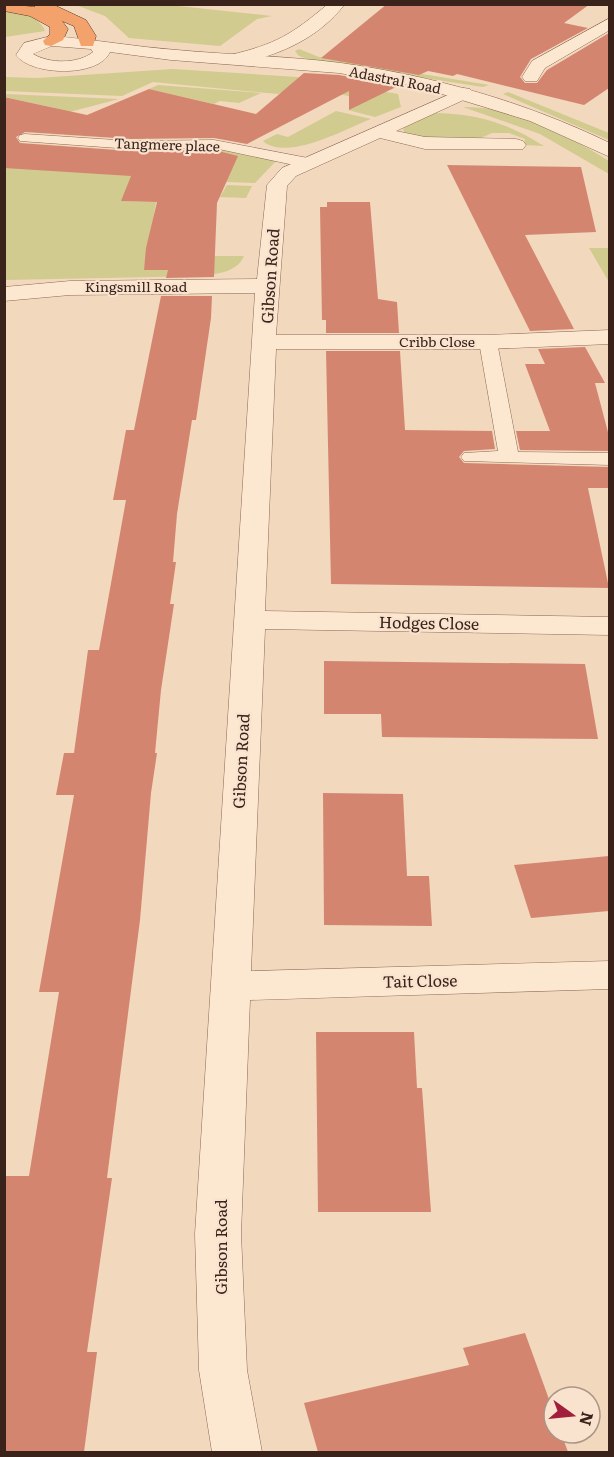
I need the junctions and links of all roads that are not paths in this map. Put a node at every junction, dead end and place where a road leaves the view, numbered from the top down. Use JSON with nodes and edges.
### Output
{"nodes":[{"id":1,"x":37,"y":4,"type":"edge"},
{"id":2,"x":339,"y":4,"type":"edge"},
{"id":3,"x":4,"y":6,"type":"edge"},
{"id":4,"x":609,"y":23,"type":"edge"},
{"id":5,"x":46,"y":43,"type":"junction"},
{"id":6,"x":291,"y":44,"type":"junction"},
{"id":7,"x":4,"y":46,"type":"edge"},
{"id":8,"x":90,"y":49,"type":"junction"},
{"id":9,"x":4,"y":55,"type":"edge"},
{"id":10,"x":236,"y":59,"type":"junction"},
{"id":11,"x":29,"y":60,"type":"junction"},
{"id":12,"x":300,"y":64,"type":"junction"},
{"id":13,"x":531,"y":77,"type":"dead end"},
{"id":14,"x":464,"y":93,"type":"junction"},
{"id":15,"x":378,"y":132,"type":"junction"},
{"id":16,"x":25,"y":138,"type":"dead end"},
{"id":17,"x":516,"y":145,"type":"dead end"},
{"id":18,"x":609,"y":151,"type":"edge"},
{"id":19,"x":308,"y":163,"type":"junction"},
{"id":20,"x":267,"y":286,"type":"junction"},
{"id":21,"x":4,"y":294,"type":"edge"},
{"id":22,"x":609,"y":337,"type":"edge"},
{"id":23,"x":265,"y":342,"type":"junction"},
{"id":24,"x":488,"y":342,"type":"junction"},
{"id":25,"x":471,"y":457,"type":"dead end"},
{"id":26,"x":509,"y":458,"type":"junction"},
{"id":27,"x":609,"y":459,"type":"edge"},
{"id":28,"x":249,"y":620,"type":"junction"},
{"id":29,"x":609,"y":626,"type":"edge"},
{"id":30,"x":609,"y":975,"type":"edge"},
{"id":31,"x":230,"y":986,"type":"junction"},
{"id":32,"x":237,"y":1452,"type":"edge"}],
"edges":[{"from":1,"to":8,"type":"highway"},
{"from":2,"to":6,"type":"street"},
{"from":3,"to":5,"type":"highway"},
{"from":4,"to":13,"type":"street"},
{"from":5,"to":7,"type":"street","name":"Adastral Road"},
{"from":5,"to":8,"type":"street","name":"Adastral Road"},
{"from":5,"to":11,"type":"street"},
{"from":6,"to":10,"type":"street"},
{"from":6,"to":12,"type":"street"},
{"from":8,"to":10,"type":"street","name":"Adastral Road"},
{"from":8,"to":11,"type":"street","name":"Adastral Road"},
{"from":9,"to":11,"type":"street","name":"Adastral Road"},
{"from":10,"to":12,"type":"street","name":"Adastral Road"},
{"from":12,"to":14,"type":"street","name":"Adastral Road"},
{"from":14,"to":15,"type":"street","name":"Gibson Road"},
{"from":14,"to":18,"type":"street","name":"Adastral Road"},
{"from":15,"to":17,"type":"street"},
{"from":15,"to":19,"type":"street","name":"Gibson Road"},
{"from":16,"to":19,"type":"lane","name":"Tangmere place"},
{"from":19,"to":20,"type":"street","name":"Gibson Road"},
{"from":20,"to":21,"type":"street","name":"Kingsmill Road"},
{"from":20,"to":23,"type":"street","name":"Gibson Road"},
{"from":22,"to":24,"type":"street","name":"Cribb Close"},
{"from":23,"to":24,"type":"street","name":"Cribb Close"},
{"from":23,"to":28,"type":"street","name":"Gibson Road"},
{"from":24,"to":26,"type":"lane"},
{"from":25,"to":26,"type":"lane"},
{"from":26,"to":27,"type":"lane"},
{"from":28,"to":29,"type":"street","name":"Hodges Close"},
{"from":28,"to":31,"type":"street","name":"Gibson Road"},
{"from":30,"to":31,"type":"street","name":"Tait Close"},
{"from":31,"to":32,"type":"street","name":"Gibson Road"}]}
